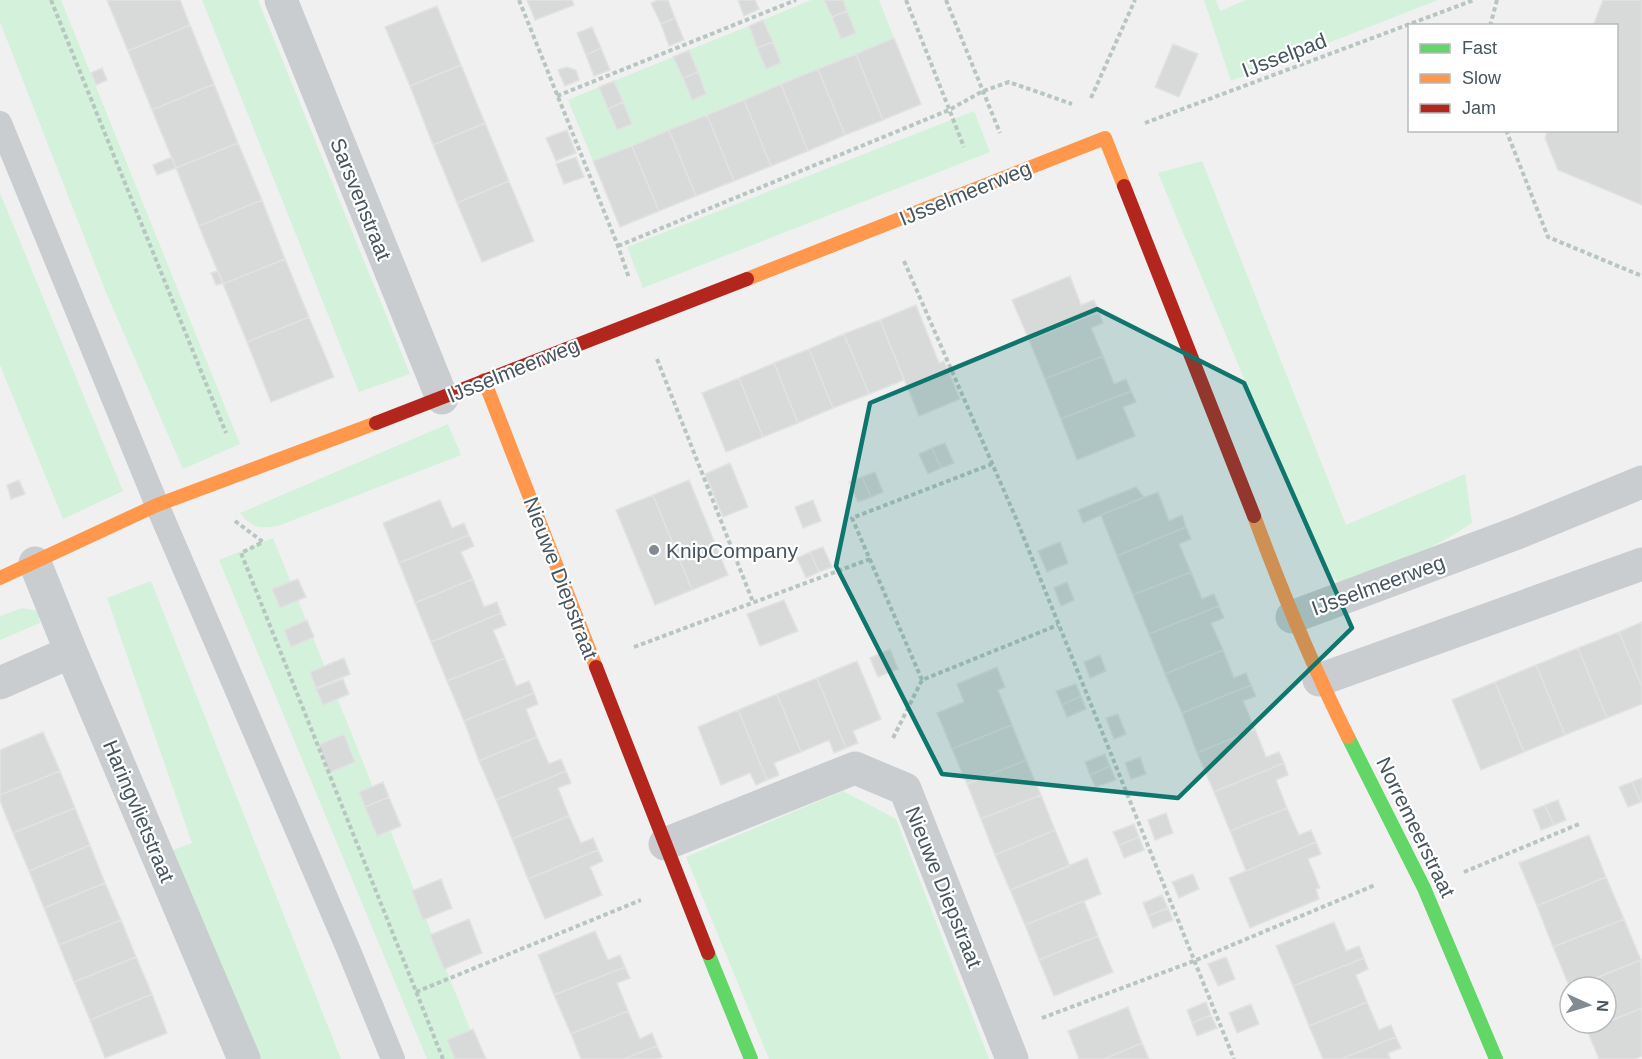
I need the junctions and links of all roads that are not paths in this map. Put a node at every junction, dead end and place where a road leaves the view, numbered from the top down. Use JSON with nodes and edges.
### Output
{"nodes":[{"id":1,"x":280,"y":0,"type":"edge"},
{"id":2,"x":0,"y":123,"type":"edge"},
{"id":3,"x":484,"y":380,"type":"junction"},
{"id":4,"x":442,"y":398,"type":"junction"},
{"id":5,"x":1642,"y":482,"type":"edge"},
{"id":6,"x":158,"y":505,"type":"junction"},
{"id":7,"x":35,"y":563,"type":"junction"},
{"id":8,"x":1642,"y":564,"type":"edge"},
{"id":9,"x":0,"y":578,"type":"edge"},
{"id":10,"x":1292,"y":617,"type":"junction"},
{"id":11,"x":71,"y":652,"type":"junction"},
{"id":12,"x":1319,"y":680,"type":"junction"},
{"id":13,"x":0,"y":683,"type":"edge"},
{"id":14,"x":665,"y":844,"type":"junction"},
{"id":15,"x":1007,"y":1046,"type":"edge"},
{"id":16,"x":244,"y":1059,"type":"edge"},
{"id":17,"x":393,"y":1059,"type":"edge"},
{"id":18,"x":751,"y":1059,"type":"edge"},
{"id":19,"x":1496,"y":1059,"type":"edge"}],
"edges":[{"from":1,"to":4,"type":"street","name":"Sarsvenstraat"},
{"from":2,"to":6,"type":"lane"},
{"from":3,"to":4,"type":"street","name":"IJsselmeerweg"},
{"from":3,"to":10,"type":"street","name":"IJsselmeerweg"},
{"from":3,"to":14,"type":"street","name":"Nieuwe Diepstraat"},
{"from":4,"to":6,"type":"street","name":"IJsselmeerweg"},
{"from":5,"to":10,"type":"street","name":"IJsselmeerweg"},
{"from":6,"to":7,"type":"street","name":"IJsselmeerweg"},
{"from":6,"to":17,"type":"lane"},
{"from":7,"to":9,"type":"street","name":"IJsselmeerweg"},
{"from":7,"to":11,"type":"street","name":"Haringvlietstraat"},
{"from":8,"to":12,"type":"street"},
{"from":10,"to":12,"type":"street","name":"Norremeerstraat"},
{"from":11,"to":13,"type":"street"},
{"from":11,"to":16,"type":"street","name":"Haringvlietstraat"},
{"from":12,"to":19,"type":"street","name":"Norremeerstraat"},
{"from":14,"to":15,"type":"street","name":"Nieuwe Diepstraat"},
{"from":14,"to":18,"type":"street","name":"Nieuwe Diepstraat"}]}
